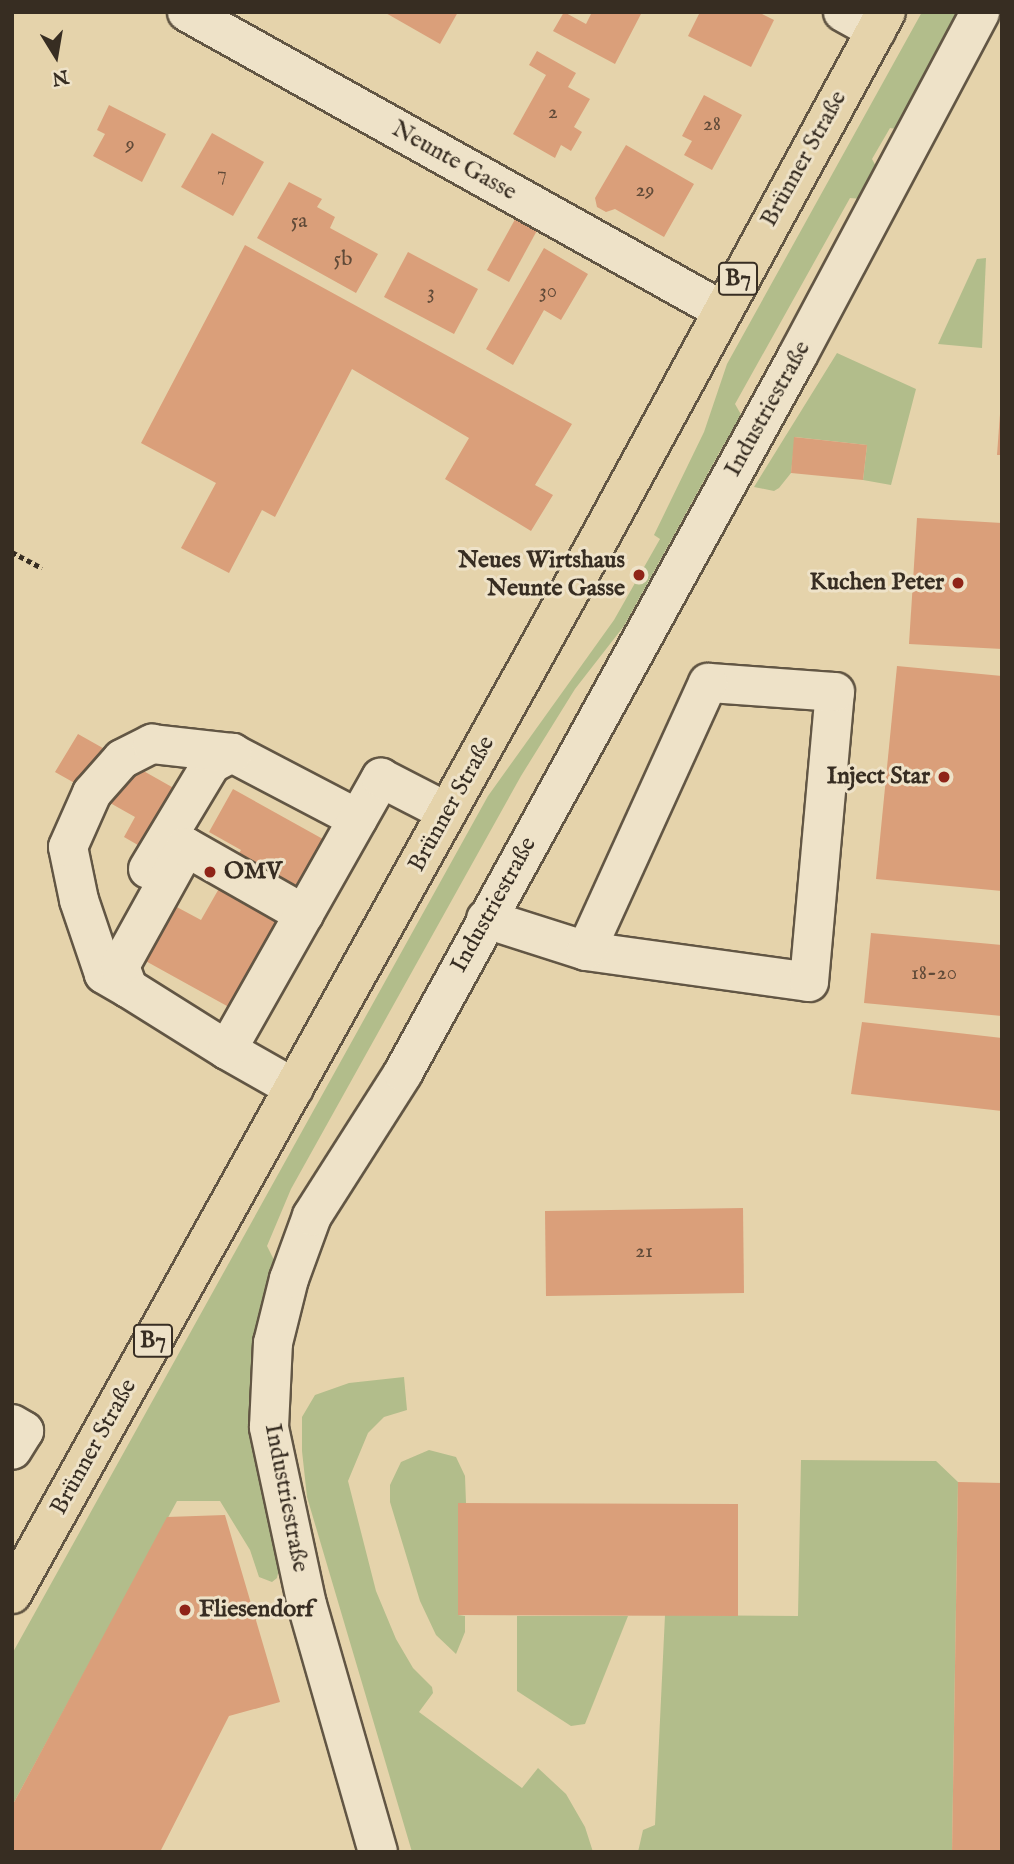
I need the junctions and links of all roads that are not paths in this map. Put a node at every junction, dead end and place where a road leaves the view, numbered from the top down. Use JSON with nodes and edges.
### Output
{"nodes":[{"id":1,"x":187,"y":12,"type":"edge"},
{"id":2,"x":843,"y":12,"type":"edge"},
{"id":3,"x":980,"y":12,"type":"edge"},
{"id":4,"x":881,"y":21,"type":"edge"},
{"id":5,"x":721,"y":310,"type":"junction"},
{"id":6,"x":232,"y":753,"type":"junction"},
{"id":7,"x":447,"y":813,"type":"junction"},
{"id":8,"x":358,"y":819,"type":"junction"},
{"id":9,"x":304,"y":914,"type":"junction"},
{"id":10,"x":486,"y":919,"type":"junction"},
{"id":11,"x":586,"y":951,"type":"junction"},
{"id":12,"x":124,"y":977,"type":"junction"},
{"id":13,"x":227,"y":1050,"type":"junction"},
{"id":14,"x":294,"y":1088,"type":"junction"},
{"id":15,"x":12,"y":1424,"type":"edge"},
{"id":16,"x":12,"y":1450,"type":"edge"},
{"id":17,"x":12,"y":1594,"type":"edge"},
{"id":18,"x":378,"y":1852,"type":"edge"}],
"edges":[{"from":1,"to":5,"type":"street","name":"Neunte Gasse"},
{"from":2,"to":4,"type":"street"},
{"from":3,"to":10,"type":"street","name":"Industriestraße"},
{"from":4,"to":5,"type":"main road","name":"Brünner Straße","number":"B7"},
{"from":5,"to":7,"type":"main road","name":"Brünner Straße","number":"B7"},
{"from":6,"to":8,"type":"street"},
{"from":6,"to":12,"type":"street"},
{"from":6,"to":12,"type":"street"},
{"from":7,"to":8,"type":"street"},
{"from":7,"to":14,"type":"main road","name":"Brünner Straße","number":"B7"},
{"from":8,"to":9,"type":"street"},
{"from":9,"to":12,"type":"street"},
{"from":9,"to":13,"type":"street"},
{"from":10,"to":11,"type":"street"},
{"from":10,"to":18,"type":"street","name":"Industriestraße"},
{"from":11,"to":11,"type":"street"},
{"from":12,"to":13,"type":"street"},
{"from":13,"to":14,"type":"street"},
{"from":14,"to":17,"type":"main road","name":"Brünner Straße","number":"B7"},
{"from":15,"to":16,"type":"street"}]}
